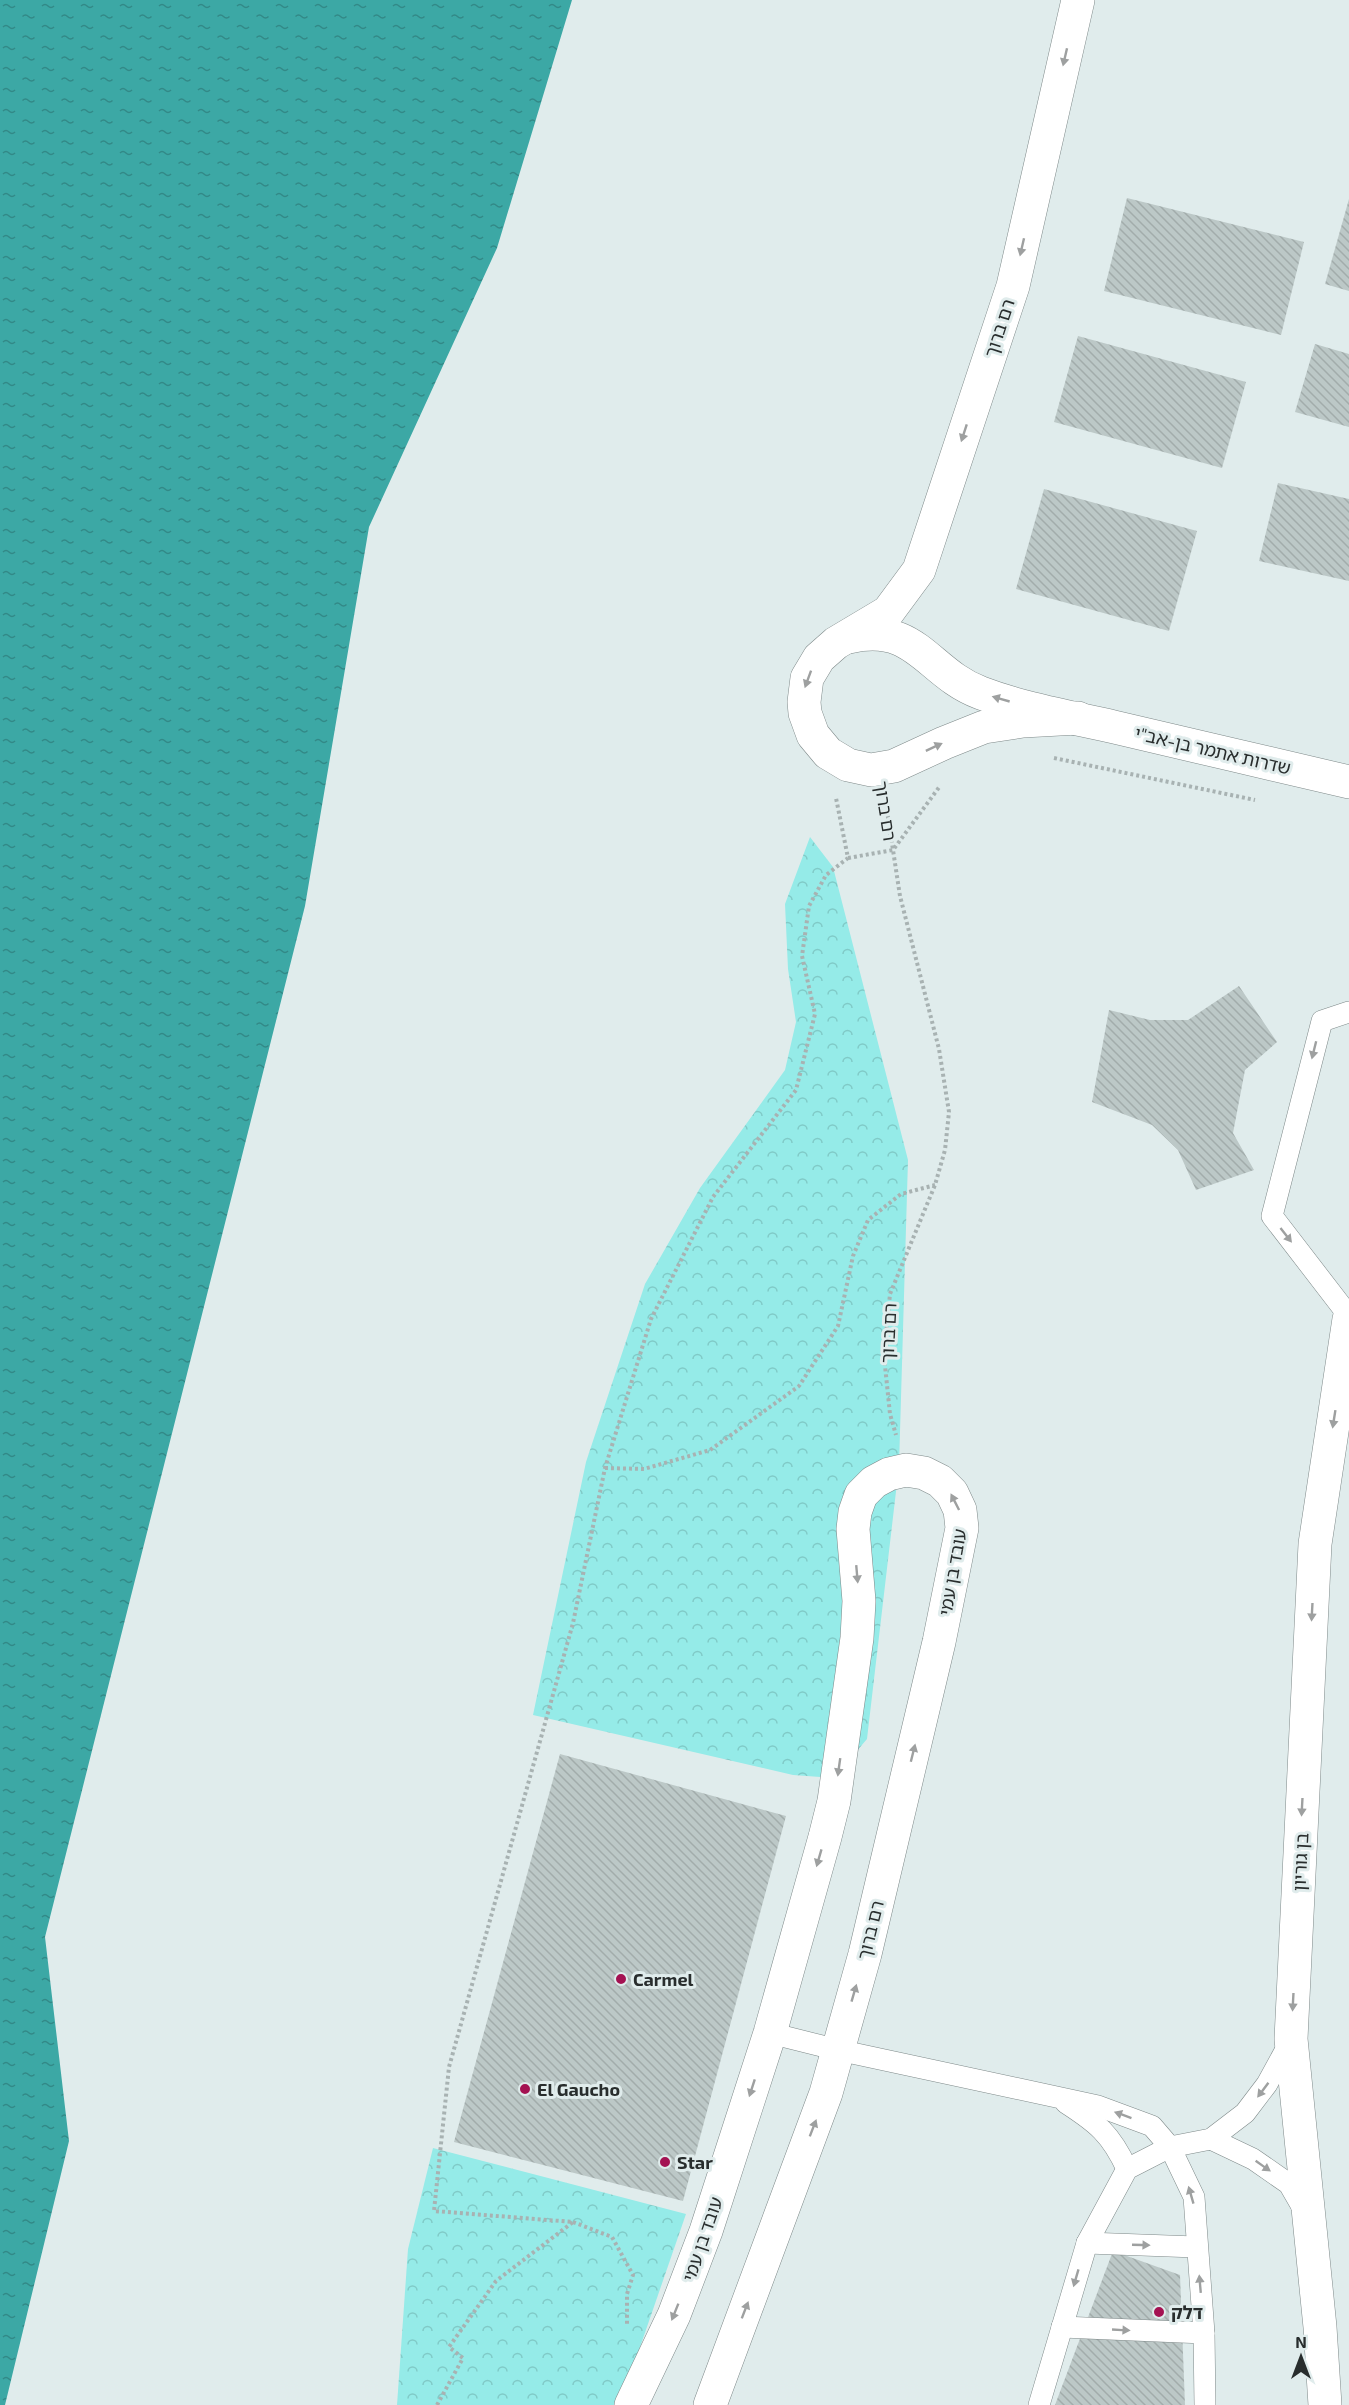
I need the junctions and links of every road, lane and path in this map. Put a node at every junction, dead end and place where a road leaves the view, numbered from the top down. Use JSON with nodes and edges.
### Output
{"nodes":[{"id":1,"x":1078,"y":0,"type":"edge"},
{"id":2,"x":847,"y":637,"type":"junction"},
{"id":3,"x":1078,"y":718,"type":"junction"},
{"id":4,"x":828,"y":753,"type":"junction"},
{"id":5,"x":1044,"y":756,"type":"dead end"},
{"id":6,"x":880,"y":769,"type":"junction"},
{"id":7,"x":947,"y":777,"type":"dead end"},
{"id":8,"x":1349,"y":782,"type":"edge"},
{"id":9,"x":1267,"y":802,"type":"dead end"},
{"id":10,"x":893,"y":850,"type":"junction"},
{"id":11,"x":848,"y":858,"type":"junction"},
{"id":12,"x":1349,"y":1012,"type":"edge"},
{"id":13,"x":934,"y":1185,"type":"junction"},
{"id":14,"x":1349,"y":1318,"type":"edge"},
{"id":15,"x":605,"y":1468,"type":"junction"},
{"id":16,"x":906,"y":1470,"type":"junction"},
{"id":17,"x":899,"y":1810,"type":"joint"},
{"id":18,"x":770,"y":2033,"type":"junction"},
{"id":19,"x":1291,"y":2039,"type":"junction"},
{"id":20,"x":838,"y":2050,"type":"junction"},
{"id":21,"x":1060,"y":2098,"type":"junction"},
{"id":22,"x":1211,"y":2139,"type":"junction"},
{"id":23,"x":1170,"y":2147,"type":"junction"},
{"id":24,"x":1127,"y":2169,"type":"junction"},
{"id":25,"x":1309,"y":2219,"type":"junction"},
{"id":26,"x":573,"y":2222,"type":"junction"},
{"id":27,"x":1087,"y":2243,"type":"junction"},
{"id":28,"x":1196,"y":2247,"type":"junction"},
{"id":29,"x":1062,"y":2327,"type":"junction"},
{"id":30,"x":627,"y":2333,"type":"dead end"},
{"id":31,"x":1204,"y":2333,"type":"junction"},
{"id":32,"x":437,"y":2405,"type":"edge"},
{"id":33,"x":631,"y":2405,"type":"edge"},
{"id":34,"x":711,"y":2405,"type":"edge"},
{"id":35,"x":1039,"y":2405,"type":"edge"},
{"id":36,"x":1205,"y":2405,"type":"edge"},
{"id":37,"x":1325,"y":2405,"type":"edge"}],
"edges":[{"from":1,"to":2,"type":"street","name":"רם ברוך","one_way":true},
{"from":3,"to":2,"type":"street","name":"שדרות אתמר בן-אב\"י","one_way":true},
{"from":2,"to":4,"type":"street","name":"רם ברוך","one_way":true},
{"from":6,"to":3,"type":"street","name":"שדרות אתמר בן-אב\"י","one_way":true},
{"from":3,"to":8,"type":"street","name":"שדרות אתמר בן-אב\"י"},
{"from":4,"to":6,"type":"street","name":"רם ברוך"},
{"from":4,"to":11,"type":"path"},
{"from":5,"to":9,"type":"path"},
{"from":6,"to":10,"type":"path","name":"רם ברוך"},
{"from":7,"to":10,"type":"path"},
{"from":10,"to":11,"type":"path"},
{"from":10,"to":13,"type":"path","name":"רם ברוך"},
{"from":11,"to":15,"type":"path"},
{"from":12,"to":14,"type":"lane","one_way":true},
{"from":13,"to":15,"type":"path"},
{"from":13,"to":16,"type":"path","name":"רם ברוך"},
{"from":14,"to":19,"type":"street","name":"בן גוריון","one_way":true},
{"from":15,"to":26,"type":"path"},
{"from":17,"to":16,"type":"street","name":"עובד בן עמי","one_way":true},
{"from":16,"to":18,"type":"street","one_way":true},
{"from":20,"to":17,"type":"street","name":"רם ברוך","one_way":true},
{"from":18,"to":20,"type":"lane"},
{"from":18,"to":33,"type":"street","name":"עובד בן עמי","one_way":true},
{"from":19,"to":22,"type":"lane","one_way":true},
{"from":19,"to":25,"type":"street","name":"בן גוריון"},
{"from":20,"to":21,"type":"lane"},
{"from":34,"to":20,"type":"street","one_way":true},
{"from":23,"to":21,"type":"lane","one_way":true},
{"from":21,"to":24,"type":"lane"},
{"from":22,"to":23,"type":"lane"},
{"from":22,"to":25,"type":"lane","one_way":true},
{"from":23,"to":24,"type":"lane"},
{"from":28,"to":23,"type":"lane","one_way":true},
{"from":24,"to":27,"type":"lane"},
{"from":25,"to":37,"type":"street","name":"בן גוריון"},
{"from":26,"to":30,"type":"path"},
{"from":26,"to":32,"type":"path"},
{"from":27,"to":28,"type":"lane","one_way":true},
{"from":27,"to":29,"type":"lane","one_way":true},
{"from":31,"to":28,"type":"lane","one_way":true},
{"from":29,"to":31,"type":"lane","one_way":true},
{"from":29,"to":35,"type":"lane"},
{"from":31,"to":36,"type":"lane"}]}
